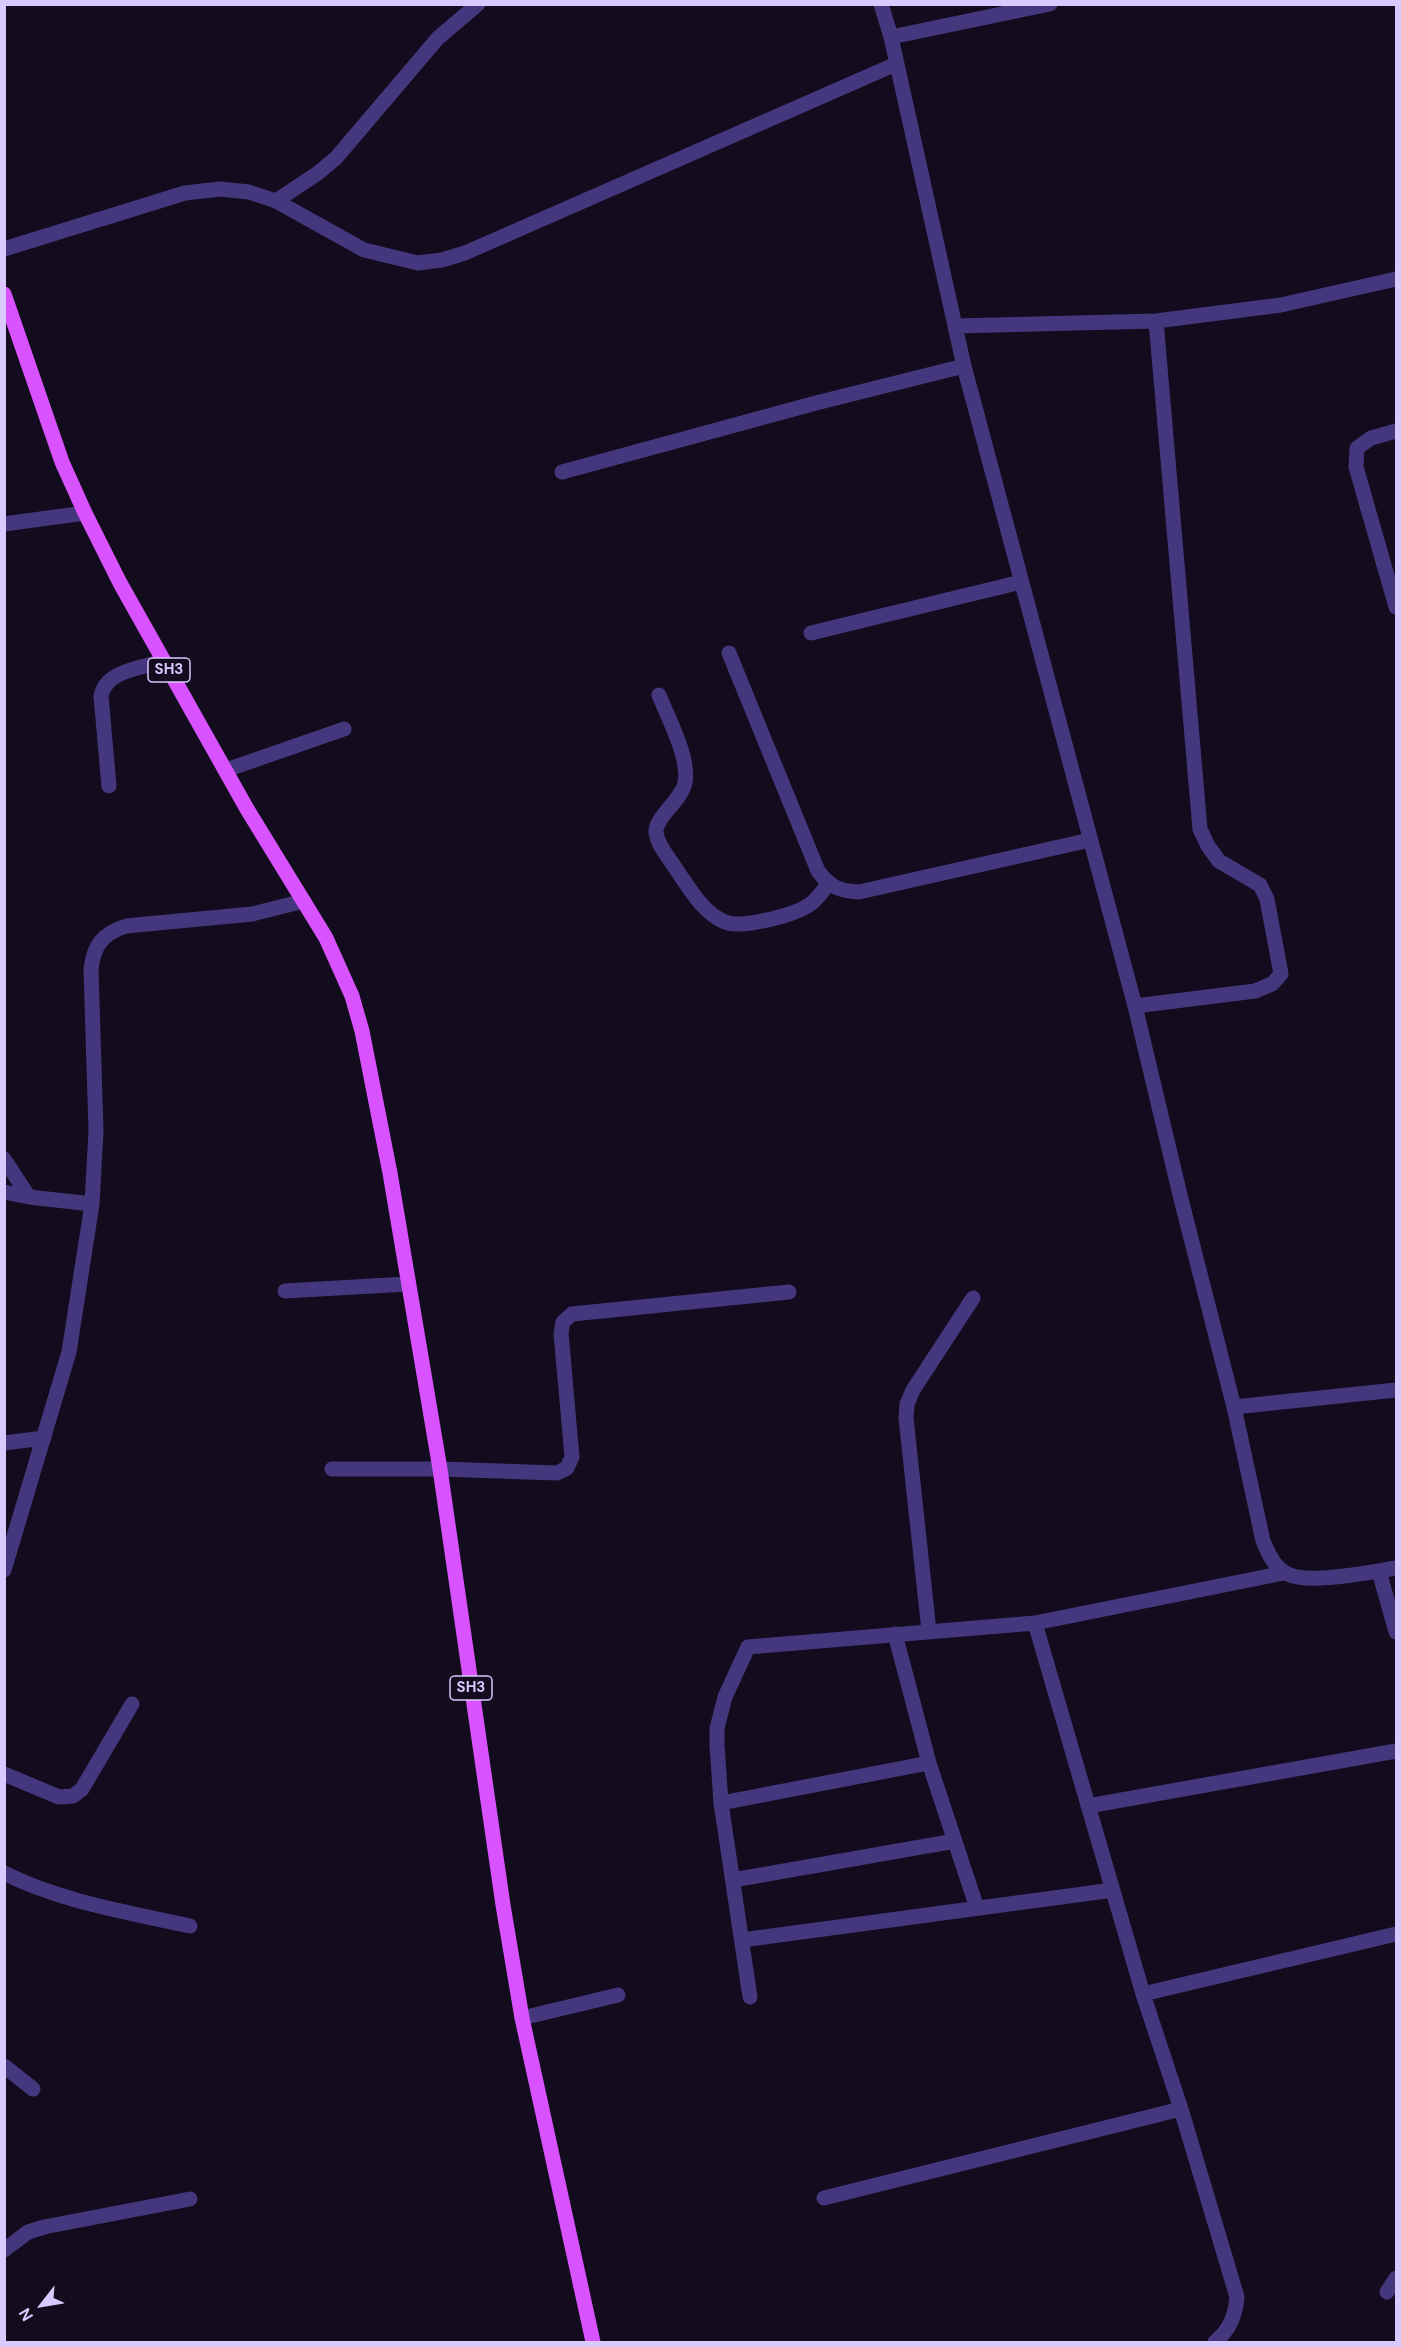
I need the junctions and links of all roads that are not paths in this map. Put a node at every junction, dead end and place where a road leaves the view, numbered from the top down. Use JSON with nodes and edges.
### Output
{"nodes":[{"id":1,"x":478,"y":4,"type":"edge"},
{"id":2,"x":880,"y":4,"type":"edge"},
{"id":3,"x":1050,"y":4,"type":"edge"},
{"id":4,"x":891,"y":37,"type":"junction"},
{"id":5,"x":896,"y":64,"type":"junction"},
{"id":6,"x":276,"y":201,"type":"junction"},
{"id":7,"x":4,"y":249,"type":"edge"},
{"id":8,"x":1396,"y":279,"type":"edge"},
{"id":9,"x":4,"y":294,"type":"edge"},
{"id":10,"x":1156,"y":321,"type":"junction"},
{"id":11,"x":955,"y":326,"type":"junction"},
{"id":12,"x":964,"y":366,"type":"junction"},
{"id":13,"x":1396,"y":431,"type":"edge"},
{"id":14,"x":562,"y":472,"type":"dead end"},
{"id":15,"x":85,"y":513,"type":"junction"},
{"id":16,"x":4,"y":524,"type":"edge"},
{"id":17,"x":1022,"y":582,"type":"junction"},
{"id":18,"x":1396,"y":608,"type":"edge"},
{"id":19,"x":811,"y":633,"type":"dead end"},
{"id":20,"x":729,"y":653,"type":"dead end"},
{"id":21,"x":164,"y":661,"type":"junction"},
{"id":22,"x":659,"y":695,"type":"dead end"},
{"id":23,"x":344,"y":729,"type":"dead end"},
{"id":24,"x":226,"y":770,"type":"junction"},
{"id":25,"x":109,"y":786,"type":"dead end"},
{"id":26,"x":1090,"y":840,"type":"junction"},
{"id":27,"x":828,"y":885,"type":"junction"},
{"id":28,"x":304,"y":901,"type":"junction"},
{"id":29,"x":1135,"y":1006,"type":"junction"},
{"id":30,"x":4,"y":1159,"type":"edge"},
{"id":31,"x":4,"y":1192,"type":"edge"},
{"id":32,"x":29,"y":1197,"type":"junction"},
{"id":33,"x":92,"y":1204,"type":"junction"},
{"id":34,"x":407,"y":1284,"type":"junction"},
{"id":35,"x":285,"y":1291,"type":"dead end"},
{"id":36,"x":789,"y":1292,"type":"dead end"},
{"id":37,"x":973,"y":1298,"type":"dead end"},
{"id":38,"x":1396,"y":1390,"type":"edge"},
{"id":39,"x":1234,"y":1407,"type":"junction"},
{"id":40,"x":44,"y":1438,"type":"junction"},
{"id":41,"x":4,"y":1443,"type":"edge"},
{"id":42,"x":332,"y":1469,"type":"dead end"},
{"id":43,"x":440,"y":1469,"type":"junction"},
{"id":44,"x":1396,"y":1568,"type":"edge"},
{"id":45,"x":4,"y":1570,"type":"edge"},
{"id":46,"x":1379,"y":1571,"type":"junction"},
{"id":47,"x":1284,"y":1573,"type":"junction"},
{"id":48,"x":1035,"y":1623,"type":"junction"},
{"id":49,"x":929,"y":1631,"type":"junction"},
{"id":50,"x":1396,"y":1632,"type":"edge"},
{"id":51,"x":895,"y":1634,"type":"junction"},
{"id":52,"x":132,"y":1704,"type":"dead end"},
{"id":53,"x":1396,"y":1751,"type":"edge"},
{"id":54,"x":929,"y":1763,"type":"junction"},
{"id":55,"x":4,"y":1774,"type":"edge"},
{"id":56,"x":721,"y":1803,"type":"junction"},
{"id":57,"x":1088,"y":1806,"type":"junction"},
{"id":58,"x":955,"y":1841,"type":"junction"},
{"id":59,"x":4,"y":1873,"type":"edge"},
{"id":60,"x":733,"y":1880,"type":"junction"},
{"id":61,"x":1113,"y":1890,"type":"junction"},
{"id":62,"x":977,"y":1908,"type":"junction"},
{"id":63,"x":190,"y":1926,"type":"dead end"},
{"id":64,"x":1396,"y":1934,"type":"edge"},
{"id":65,"x":742,"y":1940,"type":"junction"},
{"id":66,"x":1143,"y":1994,"type":"junction"},
{"id":67,"x":618,"y":1995,"type":"dead end"},
{"id":68,"x":750,"y":1997,"type":"dead end"},
{"id":69,"x":522,"y":2018,"type":"junction"},
{"id":70,"x":4,"y":2066,"type":"edge"},
{"id":71,"x":33,"y":2089,"type":"dead end"},
{"id":72,"x":1181,"y":2109,"type":"junction"},
{"id":73,"x":824,"y":2198,"type":"dead end"},
{"id":74,"x":190,"y":2199,"type":"dead end"},
{"id":75,"x":4,"y":2250,"type":"edge"},
{"id":76,"x":1396,"y":2278,"type":"edge"},
{"id":77,"x":1388,"y":2292,"type":"dead end"},
{"id":78,"x":592,"y":2343,"type":"edge"},
{"id":79,"x":1215,"y":2343,"type":"edge"}],
"edges":[{"from":1,"to":6,"type":"street"},
{"from":2,"to":4,"type":"street"},
{"from":3,"to":4,"type":"street"},
{"from":4,"to":5,"type":"street"},
{"from":5,"to":6,"type":"street"},
{"from":5,"to":11,"type":"street"},
{"from":6,"to":7,"type":"street"},
{"from":8,"to":10,"type":"street"},
{"from":9,"to":15,"type":"main road","number":"SH3"},
{"from":10,"to":11,"type":"street"},
{"from":10,"to":29,"type":"street"},
{"from":11,"to":12,"type":"street"},
{"from":12,"to":14,"type":"street"},
{"from":12,"to":17,"type":"street"},
{"from":13,"to":18,"type":"street"},
{"from":15,"to":16,"type":"street"},
{"from":15,"to":21,"type":"main road","number":"SH3"},
{"from":17,"to":19,"type":"street"},
{"from":17,"to":26,"type":"street"},
{"from":20,"to":27,"type":"street"},
{"from":21,"to":24,"type":"main road","number":"SH3"},
{"from":21,"to":25,"type":"street"},
{"from":22,"to":27,"type":"street"},
{"from":23,"to":24,"type":"street"},
{"from":24,"to":28,"type":"main road","number":"SH3"},
{"from":26,"to":27,"type":"street"},
{"from":26,"to":29,"type":"street"},
{"from":28,"to":33,"type":"street"},
{"from":28,"to":34,"type":"main road","number":"SH3"},
{"from":29,"to":39,"type":"street"},
{"from":30,"to":32,"type":"street"},
{"from":31,"to":32,"type":"street"},
{"from":32,"to":33,"type":"street"},
{"from":33,"to":40,"type":"street"},
{"from":34,"to":35,"type":"street"},
{"from":34,"to":43,"type":"main road","number":"SH3"},
{"from":36,"to":43,"type":"street"},
{"from":37,"to":49,"type":"street"},
{"from":38,"to":39,"type":"street"},
{"from":39,"to":47,"type":"street"},
{"from":40,"to":41,"type":"street"},
{"from":40,"to":45,"type":"street"},
{"from":42,"to":43,"type":"street"},
{"from":43,"to":69,"type":"main road","number":"SH3"},
{"from":44,"to":46,"type":"street"},
{"from":46,"to":47,"type":"street"},
{"from":46,"to":50,"type":"street"},
{"from":47,"to":48,"type":"street"},
{"from":48,"to":49,"type":"street"},
{"from":48,"to":57,"type":"street"},
{"from":49,"to":51,"type":"street"},
{"from":51,"to":54,"type":"street"},
{"from":51,"to":56,"type":"street"},
{"from":52,"to":55,"type":"street"},
{"from":53,"to":57,"type":"street"},
{"from":54,"to":56,"type":"street"},
{"from":54,"to":58,"type":"street"},
{"from":56,"to":60,"type":"street"},
{"from":57,"to":61,"type":"street"},
{"from":58,"to":60,"type":"street"},
{"from":58,"to":62,"type":"street"},
{"from":59,"to":63,"type":"street"},
{"from":60,"to":65,"type":"street"},
{"from":61,"to":62,"type":"street"},
{"from":61,"to":66,"type":"street"},
{"from":62,"to":65,"type":"street"},
{"from":64,"to":66,"type":"street"},
{"from":65,"to":68,"type":"street"},
{"from":66,"to":72,"type":"street"},
{"from":67,"to":69,"type":"street"},
{"from":69,"to":78,"type":"main road","number":"SH3"},
{"from":70,"to":71,"type":"street"},
{"from":72,"to":73,"type":"street"},
{"from":72,"to":79,"type":"street"},
{"from":74,"to":75,"type":"street"},
{"from":76,"to":77,"type":"street"}]}
